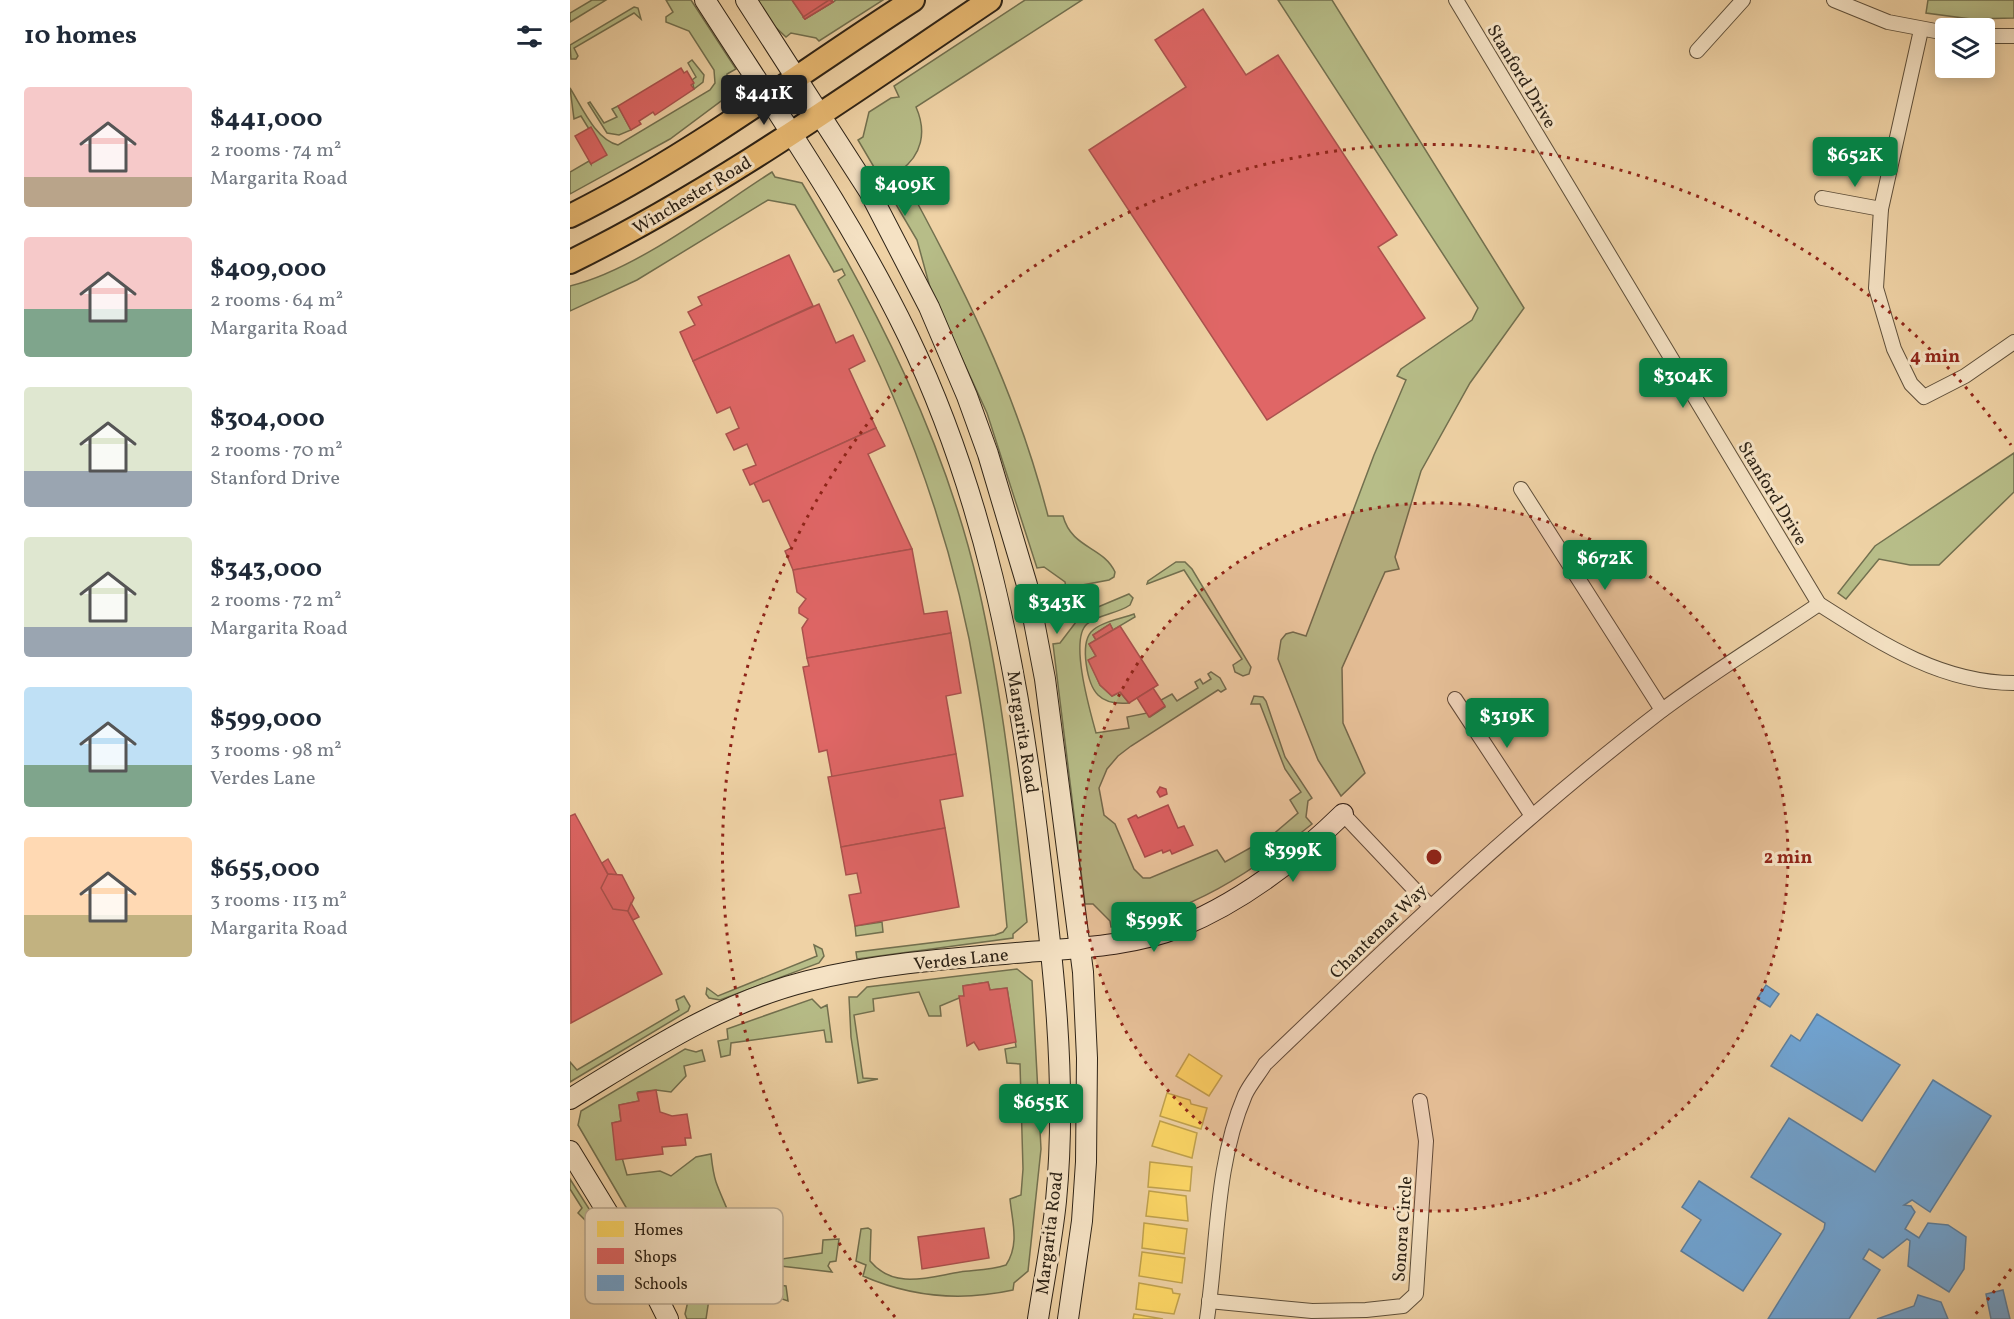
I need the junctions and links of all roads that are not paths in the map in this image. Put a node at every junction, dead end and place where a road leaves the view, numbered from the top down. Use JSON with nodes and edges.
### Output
{"nodes":[{"id":1,"x":705,"y":0,"type":"edge"},
{"id":2,"x":747,"y":0,"type":"edge"},
{"id":3,"x":913,"y":0,"type":"edge"},
{"id":4,"x":990,"y":0,"type":"edge"},
{"id":5,"x":1456,"y":0,"type":"edge"},
{"id":6,"x":1743,"y":0,"type":"edge"},
{"id":7,"x":1834,"y":0,"type":"edge"},
{"id":8,"x":1921,"y":30,"type":"junction"},
{"id":9,"x":1935,"y":32,"type":"edge"},
{"id":10,"x":1995,"y":36,"type":"edge"},
{"id":11,"x":2014,"y":36,"type":"edge"},
{"id":12,"x":1697,"y":51,"type":"dead end"},
{"id":13,"x":795,"y":78,"type":"junction"},
{"id":14,"x":768,"y":98,"type":"junction"},
{"id":15,"x":819,"y":113,"type":"junction"},
{"id":16,"x":791,"y":132,"type":"junction"},
{"id":17,"x":1822,"y":198,"type":"dead end"},
{"id":18,"x":1881,"y":209,"type":"junction"},
{"id":19,"x":570,"y":216,"type":"edge"},
{"id":20,"x":570,"y":262,"type":"edge"},
{"id":21,"x":2014,"y":342,"type":"edge"},
{"id":22,"x":959,"y":462,"type":"junction"},
{"id":23,"x":1521,"y":489,"type":"dead end"},
{"id":24,"x":1819,"y":604,"type":"junction"},
{"id":25,"x":1034,"y":619,"type":"junction"},
{"id":26,"x":2014,"y":683,"type":"edge"},
{"id":27,"x":1455,"y":699,"type":"dead end"},
{"id":28,"x":1662,"y":710,"type":"junction"},
{"id":29,"x":1343,"y":814,"type":"joint"},
{"id":30,"x":1532,"y":816,"type":"junction"},
{"id":31,"x":1430,"y":906,"type":"junction"},
{"id":32,"x":1080,"y":947,"type":"junction"},
{"id":33,"x":1052,"y":950,"type":"junction"},
{"id":34,"x":570,"y":1099,"type":"edge"},
{"id":35,"x":1420,"y":1101,"type":"dead end"},
{"id":36,"x":570,"y":1151,"type":"edge"},
{"id":37,"x":605,"y":1208,"type":"edge"},
{"id":38,"x":1209,"y":1301,"type":"junction"},
{"id":39,"x":660,"y":1304,"type":"edge"},
{"id":40,"x":668,"y":1319,"type":"edge"},
{"id":41,"x":1038,"y":1319,"type":"edge"},
{"id":42,"x":1068,"y":1319,"type":"edge"},
{"id":43,"x":1207,"y":1319,"type":"edge"}],
"edges":[{"from":1,"to":14,"type":"main road","name":"Margarita Road"},
{"from":2,"to":13,"type":"main road","name":"Margarita Road"},
{"from":3,"to":13,"type":"main road"},
{"from":4,"to":15,"type":"main road","name":"Winchester Road"},
{"from":5,"to":24,"type":"street","name":"Stanford Drive"},
{"from":6,"to":12,"type":"street"},
{"from":7,"to":8,"type":"street"},
{"from":8,"to":9,"type":"street"},
{"from":8,"to":18,"type":"street"},
{"from":10,"to":11,"type":"street"},
{"from":13,"to":14,"type":"main road"},
{"from":13,"to":15,"type":"main road","name":"Margarita Road"},
{"from":14,"to":16,"type":"main road","name":"Margarita Road"},
{"from":14,"to":19,"type":"main road"},
{"from":15,"to":16,"type":"main road","name":"Winchester Road"},
{"from":15,"to":25,"type":"main road","name":"Margarita Road"},
{"from":16,"to":20,"type":"main road","name":"Winchester Road"},
{"from":16,"to":22,"type":"main road","name":"Margarita Road"},
{"from":17,"to":18,"type":"street"},
{"from":18,"to":21,"type":"street"},
{"from":22,"to":25,"type":"main road"},
{"from":22,"to":33,"type":"main road","name":"Margarita Road"},
{"from":23,"to":28,"type":"street"},
{"from":24,"to":26,"type":"street","name":"Stanford Drive"},
{"from":24,"to":28,"type":"street","name":"Chantemar Way"},
{"from":25,"to":32,"type":"main road","name":"Margarita Road"},
{"from":27,"to":30,"type":"street"},
{"from":28,"to":30,"type":"street","name":"Chantemar Way"},
{"from":29,"to":31,"type":"street"},
{"from":29,"to":32,"type":"main road","name":"Verdes Lane"},
{"from":30,"to":31,"type":"street","name":"Chantemar Way"},
{"from":31,"to":38,"type":"street","name":"Chantemar Way"},
{"from":32,"to":33,"type":"main road","name":"Verdes Lane"},
{"from":32,"to":42,"type":"main road","name":"Margarita Road"},
{"from":33,"to":34,"type":"main road","name":"Verdes Lane"},
{"from":33,"to":41,"type":"main road","name":"Margarita Road"},
{"from":35,"to":38,"type":"street","name":"Sonora Circle"},
{"from":36,"to":37,"type":"main road"},
{"from":38,"to":43,"type":"street","name":"Chantemar Way"},
{"from":39,"to":40,"type":"main road"}]}
